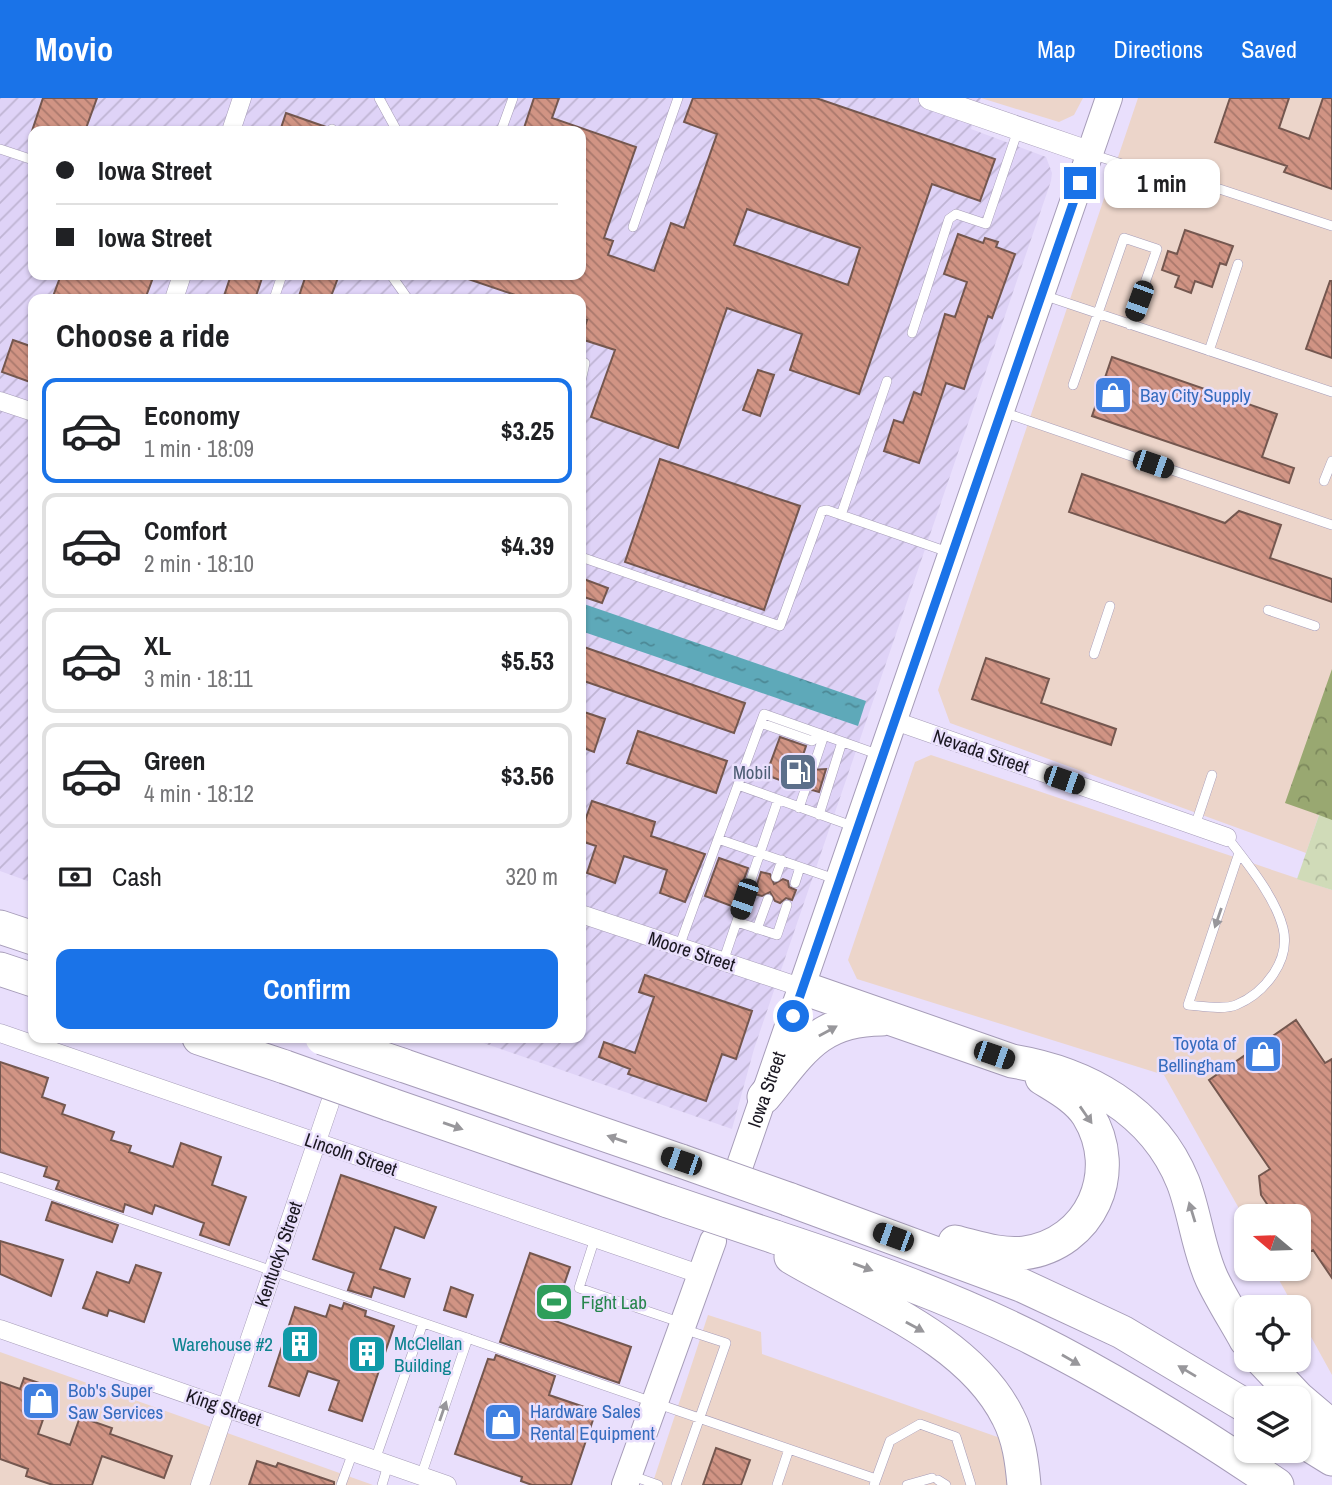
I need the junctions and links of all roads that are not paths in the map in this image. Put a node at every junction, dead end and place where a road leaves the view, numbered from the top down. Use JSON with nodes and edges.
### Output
{"nodes":[{"id":1,"x":242,"y":98,"type":"edge"},
{"id":2,"x":379,"y":98,"type":"edge"},
{"id":3,"x":513,"y":98,"type":"edge"},
{"id":4,"x":678,"y":98,"type":"edge"},
{"id":5,"x":930,"y":98,"type":"edge"},
{"id":6,"x":1109,"y":98,"type":"edge"},
{"id":7,"x":233,"y":126,"type":"edge"},
{"id":8,"x":394,"y":126,"type":"edge"},
{"id":9,"x":503,"y":126,"type":"edge"},
{"id":10,"x":1018,"y":128,"type":"junction"},
{"id":11,"x":0,"y":149,"type":"edge"},
{"id":12,"x":1090,"y":153,"type":"junction"},
{"id":13,"x":28,"y":158,"type":"edge"},
{"id":14,"x":1332,"y":226,"type":"edge"},
{"id":15,"x":633,"y":227,"type":"dead end"},
{"id":16,"x":1238,"y":264,"type":"dead end"},
{"id":17,"x":1041,"y":295,"type":"junction"},
{"id":18,"x":1098,"y":314,"type":"junction"},
{"id":19,"x":1130,"y":325,"type":"junction"},
{"id":20,"x":912,"y":332,"type":"dead end"},
{"id":21,"x":1209,"y":351,"type":"junction"},
{"id":22,"x":887,"y":381,"type":"dead end"},
{"id":23,"x":1073,"y":385,"type":"dead end"},
{"id":24,"x":1332,"y":392,"type":"edge"},
{"id":25,"x":0,"y":401,"type":"edge"},
{"id":26,"x":28,"y":410,"type":"edge"},
{"id":27,"x":1001,"y":412,"type":"junction"},
{"id":28,"x":1332,"y":461,"type":"edge"},
{"id":29,"x":1324,"y":481,"type":"dead end"},
{"id":30,"x":841,"y":515,"type":"junction"},
{"id":31,"x":1332,"y":525,"type":"edge"},
{"id":32,"x":953,"y":554,"type":"junction"},
{"id":33,"x":586,"y":559,"type":"edge"},
{"id":34,"x":1110,"y":606,"type":"dead end"},
{"id":35,"x":1268,"y":610,"type":"dead end"},
{"id":36,"x":1315,"y":626,"type":"dead end"},
{"id":37,"x":1094,"y":654,"type":"dead end"},
{"id":38,"x":895,"y":721,"type":"junction"},
{"id":39,"x":822,"y":735,"type":"junction"},
{"id":40,"x":842,"y":742,"type":"junction"},
{"id":41,"x":883,"y":756,"type":"junction"},
{"id":42,"x":814,"y":765,"type":"dead end"},
{"id":43,"x":1212,"y":775,"type":"dead end"},
{"id":44,"x":738,"y":785,"type":"junction"},
{"id":45,"x":806,"y":788,"type":"dead end"},
{"id":46,"x":778,"y":800,"type":"junction"},
{"id":47,"x":799,"y":808,"type":"junction"},
{"id":48,"x":819,"y":815,"type":"junction"},
{"id":49,"x":1195,"y":825,"type":"junction"},
{"id":50,"x":858,"y":828,"type":"junction"},
{"id":51,"x":1227,"y":836,"type":"joint"},
{"id":52,"x":718,"y":839,"type":"junction"},
{"id":53,"x":760,"y":853,"type":"junction"},
{"id":54,"x":1239,"y":853,"type":"junction"},
{"id":55,"x":782,"y":860,"type":"junction"},
{"id":56,"x":800,"y":867,"type":"junction"},
{"id":57,"x":776,"y":877,"type":"dead end"},
{"id":58,"x":840,"y":880,"type":"junction"},
{"id":59,"x":795,"y":883,"type":"dead end"},
{"id":60,"x":768,"y":899,"type":"dead end"},
{"id":61,"x":787,"y":905,"type":"dead end"},
{"id":62,"x":586,"y":916,"type":"edge"},
{"id":63,"x":737,"y":922,"type":"junction"},
{"id":64,"x":0,"y":927,"type":"edge"},
{"id":65,"x":757,"y":929,"type":"junction"},
{"id":66,"x":28,"y":937,"type":"edge"},
{"id":67,"x":679,"y":947,"type":"junction"},
{"id":68,"x":723,"y":962,"type":"junction"},
{"id":69,"x":0,"y":969,"type":"edge"},
{"id":70,"x":28,"y":979,"type":"edge"},
{"id":71,"x":803,"y":988,"type":"junction"},
{"id":72,"x":887,"y":1019,"type":"junction"},
{"id":73,"x":0,"y":1033,"type":"edge"},
{"id":74,"x":28,"y":1043,"type":"edge"},
{"id":75,"x":29,"y":1043,"type":"edge"},
{"id":76,"x":213,"y":1043,"type":"edge"},
{"id":77,"x":337,"y":1043,"type":"edge"},
{"id":78,"x":1012,"y":1061,"type":"junction"},
{"id":79,"x":764,"y":1097,"type":"junction"},
{"id":80,"x":330,"y":1103,"type":"dead end"},
{"id":81,"x":316,"y":1142,"type":"junction"},
{"id":82,"x":740,"y":1165,"type":"dead end"},
{"id":83,"x":0,"y":1177,"type":"edge"},
{"id":84,"x":803,"y":1204,"type":"junction"},
{"id":85,"x":724,"y":1233,"type":"junction"},
{"id":86,"x":595,"y":1238,"type":"junction"},
{"id":87,"x":774,"y":1242,"type":"junction"},
{"id":88,"x":272,"y":1271,"type":"junction"},
{"id":89,"x":702,"y":1275,"type":"junction"},
{"id":90,"x":1234,"y":1318,"type":"edge"},
{"id":91,"x":423,"y":1323,"type":"junction"},
{"id":92,"x":683,"y":1326,"type":"junction"},
{"id":93,"x":0,"y":1329,"type":"edge"},
{"id":94,"x":468,"y":1338,"type":"junction"},
{"id":95,"x":1273,"y":1372,"type":"edge"},
{"id":96,"x":1287,"y":1386,"type":"edge"},
{"id":97,"x":1234,"y":1399,"type":"edge"},
{"id":98,"x":654,"y":1403,"type":"junction"},
{"id":99,"x":226,"y":1408,"type":"junction"},
{"id":100,"x":700,"y":1418,"type":"junction"},
{"id":101,"x":1311,"y":1424,"type":"edge"},
{"id":102,"x":1321,"y":1444,"type":"edge"},
{"id":103,"x":789,"y":1449,"type":"junction"},
{"id":104,"x":353,"y":1452,"type":"junction"},
{"id":105,"x":382,"y":1462,"type":"junction"},
{"id":106,"x":421,"y":1476,"type":"junction"},
{"id":107,"x":626,"y":1480,"type":"edge"},
{"id":108,"x":939,"y":1481,"type":"edge"},
{"id":109,"x":875,"y":1482,"type":"edge"},
{"id":110,"x":200,"y":1485,"type":"edge"},
{"id":111,"x":341,"y":1485,"type":"edge"},
{"id":112,"x":382,"y":1485,"type":"edge"},
{"id":113,"x":447,"y":1485,"type":"edge"},
{"id":114,"x":658,"y":1485,"type":"edge"},
{"id":115,"x":676,"y":1485,"type":"edge"},
{"id":116,"x":777,"y":1485,"type":"edge"},
{"id":117,"x":907,"y":1485,"type":"edge"},
{"id":118,"x":971,"y":1485,"type":"edge"},
{"id":119,"x":1024,"y":1485,"type":"edge"},
{"id":120,"x":1277,"y":1485,"type":"edge"}],
"edges":[{"from":1,"to":7,"type":"street"},
{"from":2,"to":8,"type":"lane"},
{"from":3,"to":9,"type":"lane"},
{"from":4,"to":15,"type":"lane"},
{"from":5,"to":10,"type":"street"},
{"from":6,"to":12,"type":"main road","name":"Iowa Street"},
{"from":10,"to":12,"type":"street"},
{"from":10,"to":20,"type":"lane"},
{"from":11,"to":13,"type":"lane"},
{"from":12,"to":14,"type":"lane"},
{"from":12,"to":17,"type":"main road","name":"Iowa Street"},
{"from":16,"to":21,"type":"lane"},
{"from":17,"to":18,"type":"lane"},
{"from":17,"to":27,"type":"main road","name":"Iowa Street"},
{"from":18,"to":19,"type":"lane"},
{"from":18,"to":19,"type":"lane"},
{"from":18,"to":23,"type":"lane"},
{"from":19,"to":21,"type":"lane"},
{"from":21,"to":24,"type":"lane"},
{"from":22,"to":30,"type":"lane"},
{"from":25,"to":26,"type":"street"},
{"from":27,"to":31,"type":"lane"},
{"from":27,"to":32,"type":"main road","name":"Iowa Street"},
{"from":28,"to":29,"type":"lane"},
{"from":30,"to":32,"type":"lane"},
{"from":30,"to":33,"type":"lane"},
{"from":32,"to":38,"type":"main road","name":"Iowa Street"},
{"from":34,"to":37,"type":"lane"},
{"from":35,"to":36,"type":"lane"},
{"from":38,"to":41,"type":"main road","name":"Iowa Street"},
{"from":38,"to":49,"type":"street","name":"Nevada Street"},
{"from":39,"to":40,"type":"lane"},
{"from":39,"to":42,"type":"lane"},
{"from":39,"to":44,"type":"lane"},
{"from":40,"to":41,"type":"lane"},
{"from":40,"to":48,"type":"lane"},
{"from":41,"to":50,"type":"main road","name":"Iowa Street"},
{"from":43,"to":49,"type":"lane"},
{"from":44,"to":46,"type":"lane"},
{"from":44,"to":52,"type":"lane"},
{"from":45,"to":47,"type":"lane"},
{"from":46,"to":47,"type":"lane"},
{"from":46,"to":53,"type":"lane"},
{"from":47,"to":48,"type":"lane"},
{"from":48,"to":50,"type":"lane"},
{"from":49,"to":51,"type":"street","name":"Nevada Street"},
{"from":50,"to":58,"type":"main road","name":"Iowa Street"},
{"from":51,"to":54,"type":"lane"},
{"from":52,"to":53,"type":"lane"},
{"from":52,"to":67,"type":"lane"},
{"from":53,"to":55,"type":"lane"},
{"from":53,"to":63,"type":"lane"},
{"from":54,"to":54,"type":"lane","one_way":true},
{"from":55,"to":56,"type":"lane"},
{"from":55,"to":57,"type":"lane"},
{"from":56,"to":58,"type":"lane"},
{"from":56,"to":59,"type":"lane"},
{"from":58,"to":71,"type":"main road","name":"Iowa Street"},
{"from":60,"to":65,"type":"lane"},
{"from":61,"to":65,"type":"lane"},
{"from":62,"to":67,"type":"street","name":"Moore Street"},
{"from":63,"to":65,"type":"lane"},
{"from":63,"to":68,"type":"lane"},
{"from":64,"to":66,"type":"highway"},
{"from":67,"to":68,"type":"street","name":"Moore Street"},
{"from":68,"to":71,"type":"street","name":"Moore Street"},
{"from":69,"to":70,"type":"highway"},
{"from":71,"to":72,"type":"highway"},
{"from":71,"to":79,"type":"main road","name":"Iowa Street"},
{"from":72,"to":78,"type":"highway"},
{"from":79,"to":72,"type":"highway","one_way":true},
{"from":73,"to":74,"type":"street","name":"Lincoln Street"},
{"from":75,"to":81,"type":"street","name":"Lincoln Street"},
{"from":76,"to":85,"type":"highway","one_way":true,"bridge":true},
{"from":84,"to":77,"type":"highway","one_way":true,"bridge":true},
{"from":78,"to":84,"type":"highway","one_way":true},
{"from":90,"to":78,"type":"highway","one_way":true},
{"from":79,"to":82,"type":"main road","name":"Iowa Street"},
{"from":80,"to":81,"type":"street","name":"Kentucky Street"},
{"from":81,"to":86,"type":"street","name":"Lincoln Street"},
{"from":81,"to":88,"type":"street","name":"Kentucky Street"},
{"from":83,"to":88,"type":"lane"},
{"from":97,"to":84,"type":"highway","one_way":true},
{"from":85,"to":87,"type":"highway","bridge":true},
{"from":85,"to":89,"type":"main road"},
{"from":86,"to":89,"type":"street","name":"Lincoln Street"},
{"from":86,"to":92,"type":"lane"},
{"from":87,"to":119,"type":"highway","one_way":true},
{"from":87,"to":120,"type":"highway","one_way":true},
{"from":88,"to":91,"type":"lane"},
{"from":88,"to":99,"type":"street","name":"Kentucky Street"},
{"from":89,"to":92,"type":"main road"},
{"from":91,"to":94,"type":"lane"},
{"from":91,"to":105,"type":"lane"},
{"from":92,"to":98,"type":"main road"},
{"from":92,"to":100,"type":"lane"},
{"from":93,"to":99,"type":"street","name":"King Street"},
{"from":94,"to":98,"type":"lane"},
{"from":106,"to":94,"type":"lane","one_way":true},
{"from":95,"to":96,"type":"highway"},
{"from":98,"to":100,"type":"lane"},
{"from":98,"to":107,"type":"main road"},
{"from":99,"to":104,"type":"street","name":"King Street"},
{"from":99,"to":110,"type":"street","name":"Kentucky Street"},
{"from":100,"to":103,"type":"lane"},
{"from":100,"to":115,"type":"lane"},
{"from":101,"to":102,"type":"highway"},
{"from":103,"to":109,"type":"lane"},
{"from":103,"to":116,"type":"lane"},
{"from":104,"to":105,"type":"street","name":"King Street"},
{"from":104,"to":111,"type":"lane"},
{"from":105,"to":106,"type":"street","name":"King Street"},
{"from":105,"to":112,"type":"lane"},
{"from":106,"to":113,"type":"street","name":"King Street"},
{"from":107,"to":114,"type":"lane"},
{"from":108,"to":117,"type":"lane"},
{"from":109,"to":118,"type":"lane"}]}
